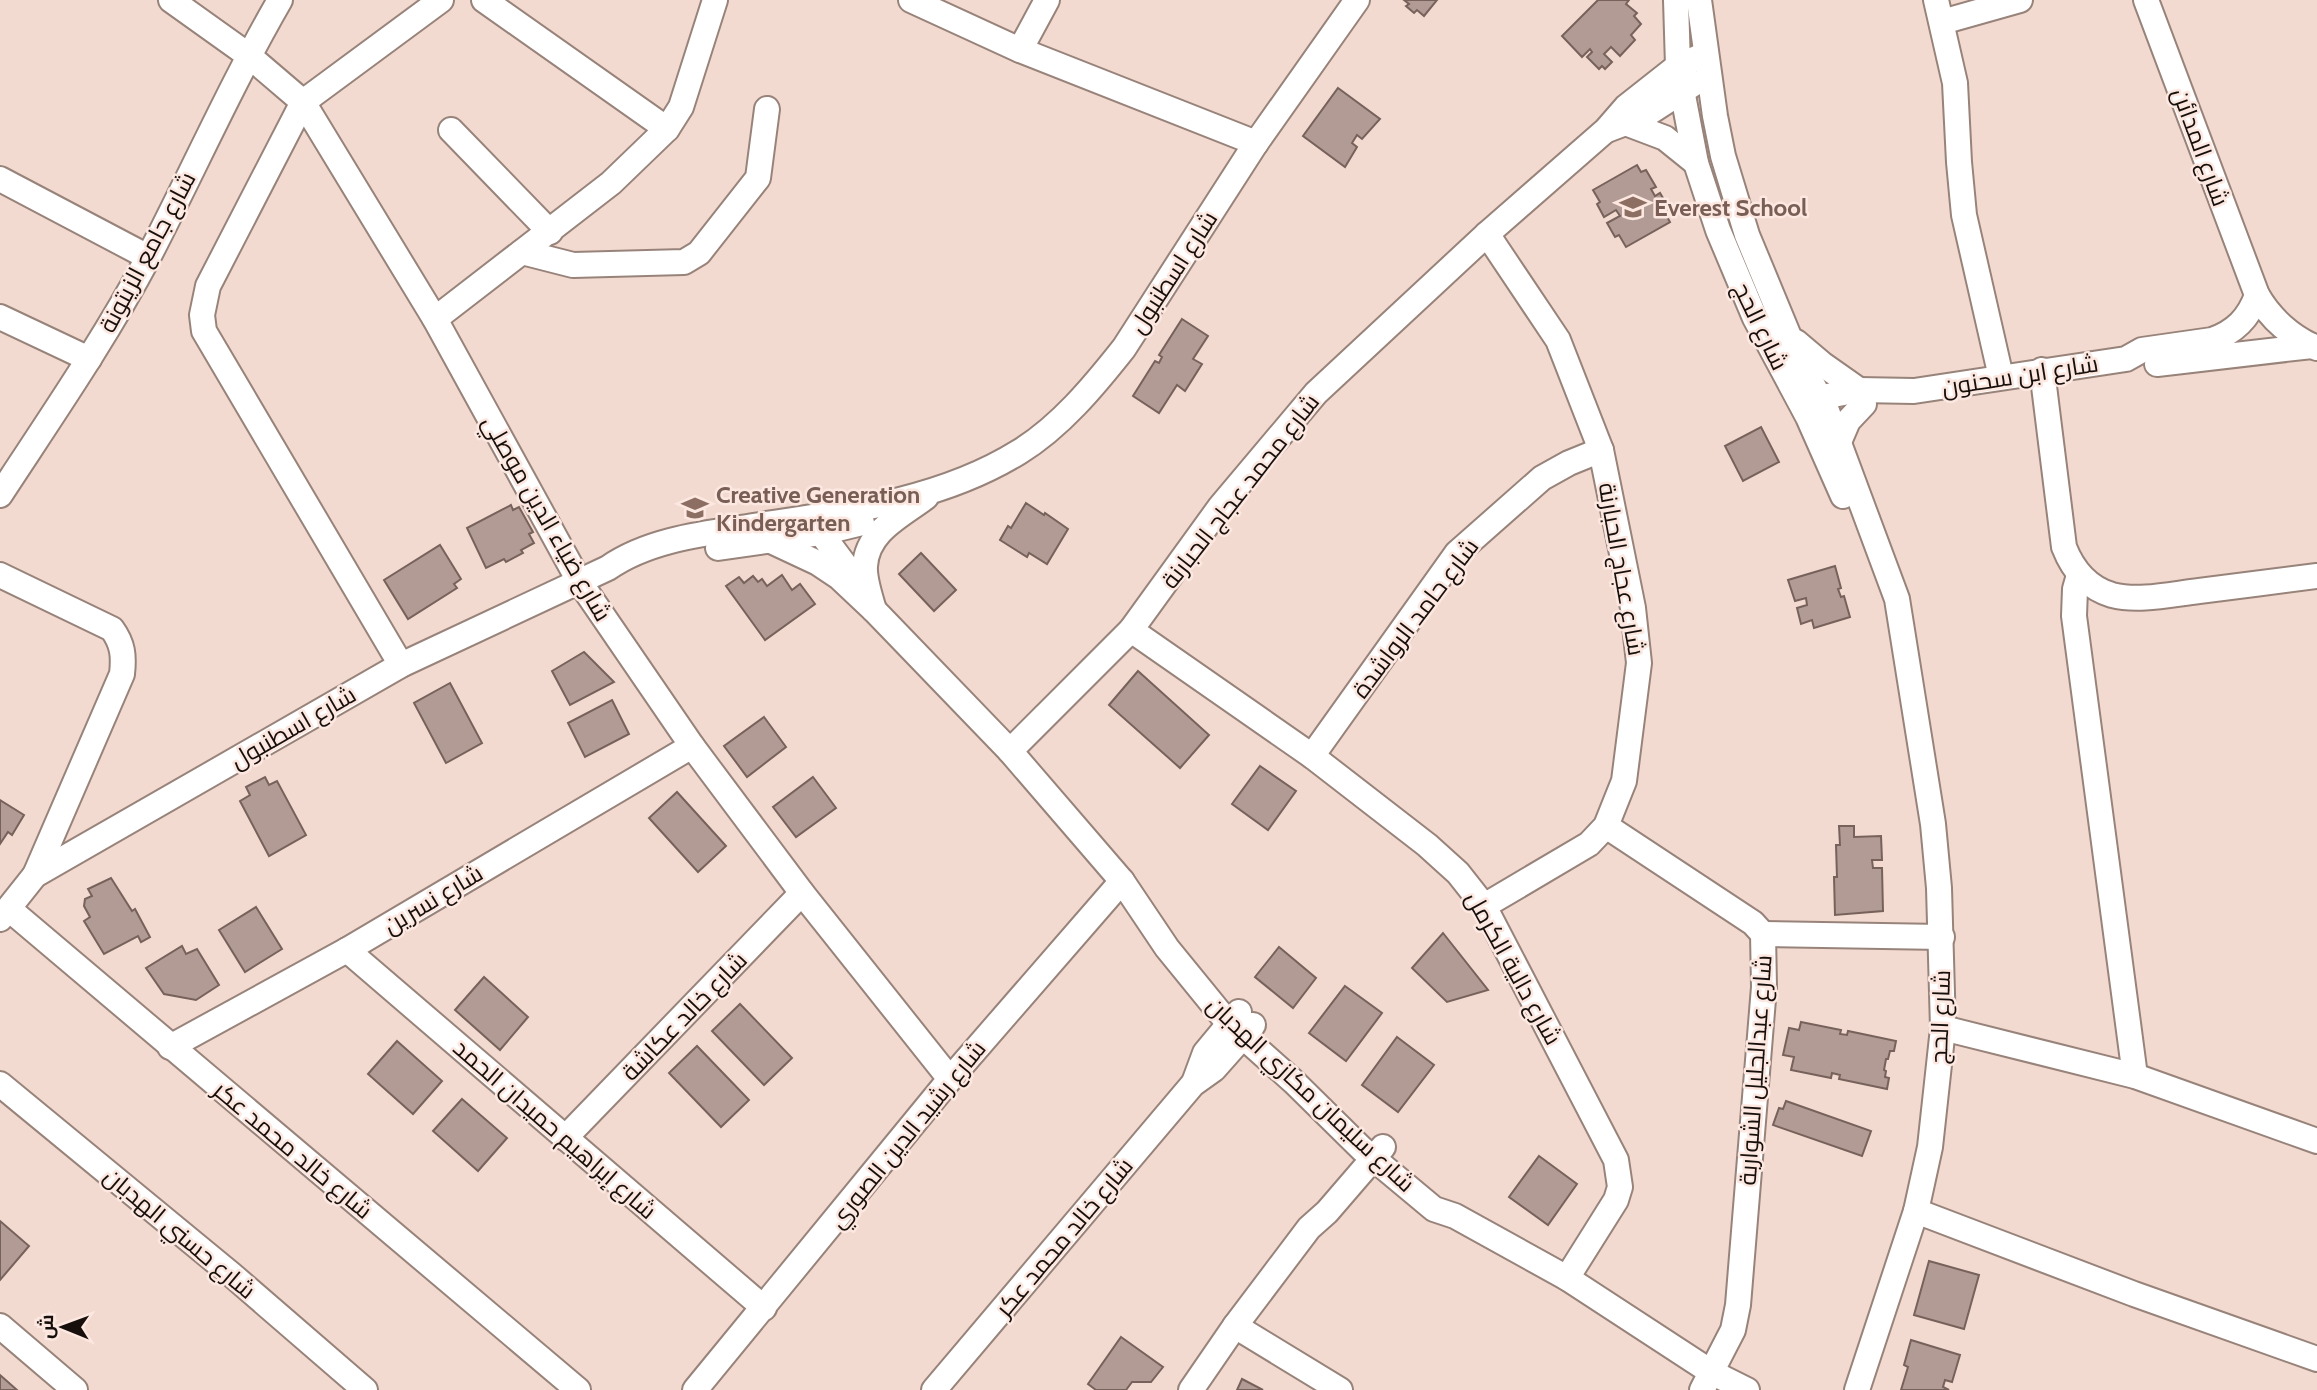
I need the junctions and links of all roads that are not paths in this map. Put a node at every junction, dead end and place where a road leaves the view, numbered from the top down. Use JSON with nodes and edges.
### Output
{"nodes":[{"id":1,"x":171,"y":0,"type":"edge"},
{"id":2,"x":280,"y":0,"type":"edge"},
{"id":3,"x":440,"y":0,"type":"edge"},
{"id":4,"x":484,"y":0,"type":"edge"},
{"id":5,"x":715,"y":0,"type":"edge"},
{"id":6,"x":911,"y":0,"type":"edge"},
{"id":7,"x":1047,"y":0,"type":"edge"},
{"id":8,"x":1356,"y":0,"type":"edge"},
{"id":9,"x":1675,"y":0,"type":"edge"},
{"id":10,"x":1699,"y":0,"type":"edge"},
{"id":11,"x":2020,"y":0,"type":"edge"},
{"id":12,"x":2146,"y":0,"type":"edge"},
{"id":13,"x":955,"y":9,"type":"edge"},
{"id":14,"x":1939,"y":11,"type":"edge"},
{"id":15,"x":1020,"y":50,"type":"junction"},
{"id":16,"x":248,"y":55,"type":"junction"},
{"id":17,"x":1707,"y":65,"type":"junction"},
{"id":18,"x":1680,"y":78,"type":"junction"},
{"id":19,"x":303,"y":102,"type":"junction"},
{"id":20,"x":767,"y":109,"type":"dead end"},
{"id":21,"x":1617,"y":127,"type":"junction"},
{"id":22,"x":667,"y":129,"type":"junction"},
{"id":23,"x":451,"y":130,"type":"dead end"},
{"id":24,"x":1256,"y":143,"type":"junction"},
{"id":25,"x":1696,"y":163,"type":"junction"},
{"id":26,"x":0,"y":179,"type":"edge"},
{"id":27,"x":550,"y":232,"type":"junction"},
{"id":28,"x":1487,"y":234,"type":"junction"},
{"id":29,"x":522,"y":252,"type":"junction"},
{"id":30,"x":148,"y":257,"type":"junction"},
{"id":31,"x":2257,"y":295,"type":"junction"},
{"id":32,"x":0,"y":317,"type":"edge"},
{"id":33,"x":435,"y":319,"type":"junction"},
{"id":34,"x":1788,"y":334,"type":"junction"},
{"id":35,"x":2315,"y":347,"type":"edge"},
{"id":36,"x":89,"y":359,"type":"junction"},
{"id":37,"x":2126,"y":359,"type":"junction"},
{"id":38,"x":2042,"y":370,"type":"junction"},
{"id":39,"x":2001,"y":377,"type":"junction"},
{"id":40,"x":1861,"y":397,"type":"junction"},
{"id":41,"x":1814,"y":407,"type":"junction"},
{"id":42,"x":1839,"y":442,"type":"junction"},
{"id":43,"x":1601,"y":450,"type":"junction"},
{"id":44,"x":938,"y":489,"type":"junction"},
{"id":45,"x":0,"y":495,"type":"edge"},
{"id":46,"x":790,"y":520,"type":"junction"},
{"id":47,"x":821,"y":533,"type":"junction"},
{"id":48,"x":771,"y":541,"type":"junction"},
{"id":49,"x":608,"y":568,"type":"junction"},
{"id":50,"x":0,"y":575,"type":"edge"},
{"id":51,"x":2079,"y":575,"type":"junction"},
{"id":52,"x":2317,"y":576,"type":"edge"},
{"id":53,"x":579,"y":581,"type":"junction"},
{"id":54,"x":874,"y":610,"type":"junction"},
{"id":55,"x":1131,"y":630,"type":"junction"},
{"id":56,"x":1902,"y":635,"type":"junction"},
{"id":57,"x":401,"y":665,"type":"junction"},
{"id":58,"x":692,"y":746,"type":"junction"},
{"id":59,"x":1010,"y":751,"type":"junction"},
{"id":60,"x":1312,"y":756,"type":"junction"},
{"id":61,"x":1606,"y":826,"type":"junction"},
{"id":62,"x":35,"y":875,"type":"junction"},
{"id":63,"x":1122,"y":881,"type":"junction"},
{"id":64,"x":802,"y":893,"type":"junction"},
{"id":65,"x":1484,"y":906,"type":"junction"},
{"id":66,"x":4,"y":914,"type":"edge"},
{"id":67,"x":1763,"y":934,"type":"junction"},
{"id":68,"x":1942,"y":937,"type":"junction"},
{"id":69,"x":347,"y":950,"type":"junction"},
{"id":70,"x":1242,"y":1025,"type":"junction"},
{"id":71,"x":1943,"y":1028,"type":"junction"},
{"id":72,"x":170,"y":1047,"type":"junction"},
{"id":73,"x":2135,"y":1076,"type":"junction"},
{"id":74,"x":950,"y":1079,"type":"junction"},
{"id":75,"x":0,"y":1084,"type":"edge"},
{"id":76,"x":565,"y":1138,"type":"junction"},
{"id":77,"x":2317,"y":1141,"type":"edge"},
{"id":78,"x":1373,"y":1148,"type":"junction"},
{"id":79,"x":1916,"y":1211,"type":"junction"},
{"id":80,"x":1567,"y":1278,"type":"junction"},
{"id":81,"x":765,"y":1308,"type":"junction"},
{"id":82,"x":0,"y":1326,"type":"edge"},
{"id":83,"x":1235,"y":1326,"type":"junction"},
{"id":84,"x":2317,"y":1359,"type":"edge"},
{"id":85,"x":1707,"y":1381,"type":"edge"},
{"id":86,"x":358,"y":1388,"type":"edge"},
{"id":87,"x":75,"y":1390,"type":"edge"},
{"id":88,"x":578,"y":1390,"type":"edge"},
{"id":89,"x":695,"y":1390,"type":"edge"},
{"id":90,"x":934,"y":1390,"type":"edge"},
{"id":91,"x":1191,"y":1390,"type":"edge"},
{"id":92,"x":1340,"y":1390,"type":"edge"},
{"id":93,"x":1747,"y":1390,"type":"edge"},
{"id":94,"x":1857,"y":1390,"type":"edge"}],
"edges":[{"from":1,"to":16,"type":"street","name":"شارع ضياء الدين موصلي"},
{"from":2,"to":16,"type":"street","name":"شارع جامع الزيتونة"},
{"from":3,"to":19,"type":"street"},
{"from":4,"to":22,"type":"street"},
{"from":5,"to":22,"type":"street"},
{"from":6,"to":13,"type":"street"},
{"from":7,"to":15,"type":"street"},
{"from":8,"to":24,"type":"street","name":"شارع اسطنبول"},
{"from":9,"to":18,"type":"street","name":"شارع الحج"},
{"from":10,"to":17,"type":"street","name":"شارع الحج"},
{"from":11,"to":14,"type":"street"},
{"from":12,"to":31,"type":"street","name":"شارع المدائن"},
{"from":13,"to":15,"type":"street"},
{"from":14,"to":39,"type":"street"},
{"from":15,"to":24,"type":"street"},
{"from":16,"to":19,"type":"street","name":"شارع ضياء الدين موصلي"},
{"from":16,"to":30,"type":"street","name":"شارع جامع الزيتونة"},
{"from":17,"to":18,"type":"street","name":"شارع محمد عجاج الحبارنة"},
{"from":17,"to":34,"type":"street","name":"شارع الحج"},
{"from":18,"to":21,"type":"street","name":"شارع محمد عجاج الحبارنة"},
{"from":18,"to":25,"type":"street","name":"شارع الحج"},
{"from":19,"to":33,"type":"street","name":"شارع ضياء الدين موصلي"},
{"from":19,"to":57,"type":"street"},
{"from":20,"to":29,"type":"street"},
{"from":21,"to":25,"type":"street"},
{"from":21,"to":28,"type":"street","name":"شارع محمد عجاج الحبارنة"},
{"from":22,"to":27,"type":"street"},
{"from":23,"to":27,"type":"street"},
{"from":24,"to":44,"type":"street","name":"شارع اسطنبول"},
{"from":25,"to":41,"type":"street","name":"شارع الحج"},
{"from":26,"to":30,"type":"street"},
{"from":27,"to":29,"type":"street"},
{"from":28,"to":43,"type":"street","name":"شارع عجاج الحبارنة"},
{"from":28,"to":55,"type":"street","name":"شارع محمد عجاج الحبارنة"},
{"from":29,"to":33,"type":"street"},
{"from":30,"to":36,"type":"street","name":"شارع جامع الزيتونة"},
{"from":31,"to":35,"type":"street","name":"شارع ابن سحنون"},
{"from":31,"to":37,"type":"street","name":"شارع ابن سحنون"},
{"from":32,"to":36,"type":"street"},
{"from":33,"to":53,"type":"street","name":"شارع ضياء الدين موصلي"},
{"from":34,"to":40,"type":"street"},
{"from":34,"to":41,"type":"street","name":"شارع الحج"},
{"from":35,"to":37,"type":"street","name":"شارع ابن سحنون"},
{"from":36,"to":45,"type":"street","name":"شارع جامع الزيتونة"},
{"from":37,"to":38,"type":"street","name":"شارع ابن سحنون"},
{"from":38,"to":39,"type":"street","name":"شارع ابن سحنون"},
{"from":38,"to":51,"type":"street"},
{"from":39,"to":40,"type":"street","name":"شارع ابن سحنون"},
{"from":40,"to":41,"type":"street","name":"شارع ابن سحنون"},
{"from":40,"to":42,"type":"street"},
{"from":41,"to":42,"type":"street","name":"شارع الحج"},
{"from":41,"to":56,"type":"street","name":"شارع الحج"},
{"from":42,"to":56,"type":"street","name":"شارع الحج"},
{"from":43,"to":60,"type":"street","name":"شارع حامد الرواشدة"},
{"from":43,"to":61,"type":"street","name":"شارع عجاج الحبارنة"},
{"from":44,"to":46,"type":"street","name":"شارع اسطنبول"},
{"from":44,"to":47,"type":"street","name":"شارع اسطنبول"},
{"from":44,"to":54,"type":"street"},
{"from":46,"to":47,"type":"street"},
{"from":46,"to":49,"type":"street","name":"شارع اسطنبول"},
{"from":47,"to":48,"type":"street","name":"شارع اسطنبول"},
{"from":47,"to":54,"type":"street","name":"شارع سليمان مكازي الهدبان"},
{"from":48,"to":49,"type":"street","name":"شارع اسطنبول"},
{"from":48,"to":54,"type":"street","name":"شارع سليمان مكازي الهدبان"},
{"from":49,"to":53,"type":"street","name":"شارع اسطنبول"},
{"from":50,"to":62,"type":"street"},
{"from":51,"to":52,"type":"street"},
{"from":51,"to":73,"type":"street"},
{"from":53,"to":57,"type":"street","name":"شارع اسطنبول"},
{"from":53,"to":58,"type":"street","name":"شارع ضياء الدين موصلي"},
{"from":54,"to":59,"type":"street","name":"شارع سليمان مكازي الهدبان"},
{"from":55,"to":59,"type":"street","name":"شارع محمد عجاج الحبارنة"},
{"from":55,"to":60,"type":"street","name":"شارع دالية الكرمل"},
{"from":56,"to":68,"type":"street","name":"شارع الحج"},
{"from":57,"to":62,"type":"street","name":"شارع اسطنبول"},
{"from":58,"to":64,"type":"street","name":"شارع ضياء الدين موصلي"},
{"from":58,"to":69,"type":"street","name":"شارع نسرين"},
{"from":59,"to":63,"type":"street","name":"شارع سليمان مكازي الهدبان"},
{"from":60,"to":65,"type":"street","name":"شارع دالية الكرمل"},
{"from":61,"to":65,"type":"street","name":"شارع عجاج الحبارنة"},
{"from":61,"to":67,"type":"street","name":"شارع عبدالجليل الشواربة"},
{"from":62,"to":66,"type":"street","name":"شارع اسطنبول"},
{"from":63,"to":70,"type":"street","name":"شارع سليمان مكازي الهدبان"},
{"from":63,"to":74,"type":"street","name":"شارع رشيد الدين الصوري"},
{"from":64,"to":74,"type":"street","name":"شارع ضياء الدين موصلي"},
{"from":64,"to":76,"type":"street","name":"شارع خالد عكاشة"},
{"from":65,"to":80,"type":"street","name":"شارع دالية الكرمل"},
{"from":66,"to":72,"type":"street","name":"شارع خالد محمد عكر"},
{"from":67,"to":68,"type":"street"},
{"from":67,"to":85,"type":"street","name":"شارع عبدالجليل الشواربة"},
{"from":68,"to":71,"type":"street","name":"شارع الحج"},
{"from":69,"to":72,"type":"street","name":"شارع نسرين"},
{"from":69,"to":76,"type":"street","name":"شارع إبراهيم حميدان الحمد"},
{"from":70,"to":78,"type":"street","name":"شارع سليمان مكازي الهدبان"},
{"from":70,"to":90,"type":"street","name":"شارع خالد محمد عكر"},
{"from":71,"to":73,"type":"street"},
{"from":71,"to":79,"type":"street","name":"شارع الحج"},
{"from":72,"to":88,"type":"street","name":"شارع خالد محمد عكر"},
{"from":73,"to":77,"type":"street"},
{"from":74,"to":81,"type":"street","name":"شارع رشيد الدين الصوري"},
{"from":75,"to":86,"type":"street","name":"شارع حسني الهدبان"},
{"from":76,"to":81,"type":"street","name":"شارع إبراهيم حميدان الحمد"},
{"from":78,"to":80,"type":"street","name":"شارع سليمان مكازي الهدبان"},
{"from":78,"to":83,"type":"street"},
{"from":79,"to":84,"type":"street"},
{"from":79,"to":94,"type":"street","name":"شارع الحج"},
{"from":80,"to":85,"type":"street","name":"شارع سليمان مكازي الهدبان"},
{"from":81,"to":89,"type":"street","name":"شارع رشيد الدين الصوري"},
{"from":82,"to":87,"type":"street"},
{"from":83,"to":91,"type":"street"},
{"from":83,"to":92,"type":"street"},
{"from":85,"to":93,"type":"street","name":"شارع سليمان مكازي الهدبان"}]}
